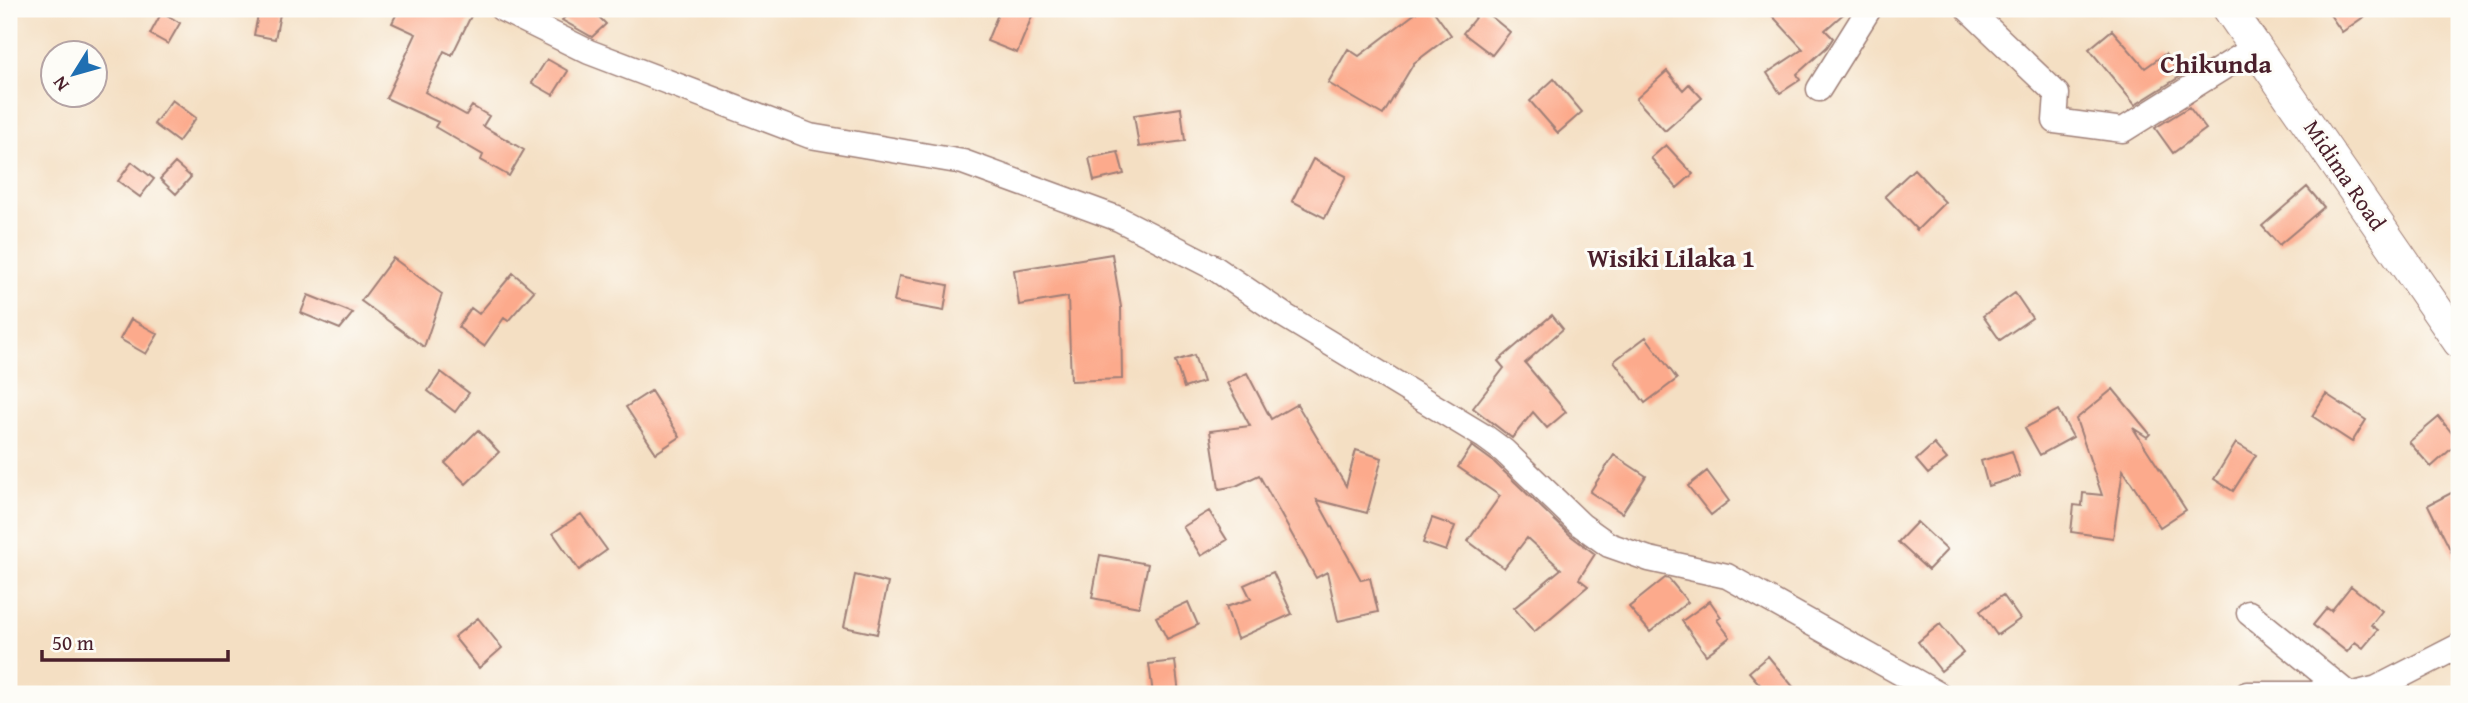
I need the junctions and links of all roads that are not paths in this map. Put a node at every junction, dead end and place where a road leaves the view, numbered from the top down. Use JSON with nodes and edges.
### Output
{"nodes":[{"id":1,"x":502,"y":9,"type":"edge"},
{"id":2,"x":1869,"y":9,"type":"edge"},
{"id":3,"x":1968,"y":9,"type":"edge"},
{"id":4,"x":2229,"y":9,"type":"edge"},
{"id":5,"x":2256,"y":47,"type":"junction"},
{"id":6,"x":1819,"y":89,"type":"dead end"},
{"id":7,"x":2459,"y":342,"type":"edge"},
{"id":8,"x":2249,"y":613,"type":"dead end"},
{"id":9,"x":2459,"y":646,"type":"edge"},
{"id":10,"x":1938,"y":694,"type":"edge"},
{"id":11,"x":2247,"y":694,"type":"edge"},
{"id":12,"x":2324,"y":694,"type":"edge"},
{"id":13,"x":2348,"y":694,"type":"edge"},
{"id":14,"x":2354,"y":694,"type":"edge"}],
"edges":[{"from":1,"to":10,"type":"street"},
{"from":2,"to":6,"type":"street"},
{"from":3,"to":5,"type":"street"},
{"from":4,"to":5,"type":"main road","name":"Midima Road"},
{"from":5,"to":7,"type":"main road","name":"Midima Road"},
{"from":8,"to":13,"type":"street"},
{"from":9,"to":14,"type":"street"},
{"from":11,"to":12,"type":"street"}]}
